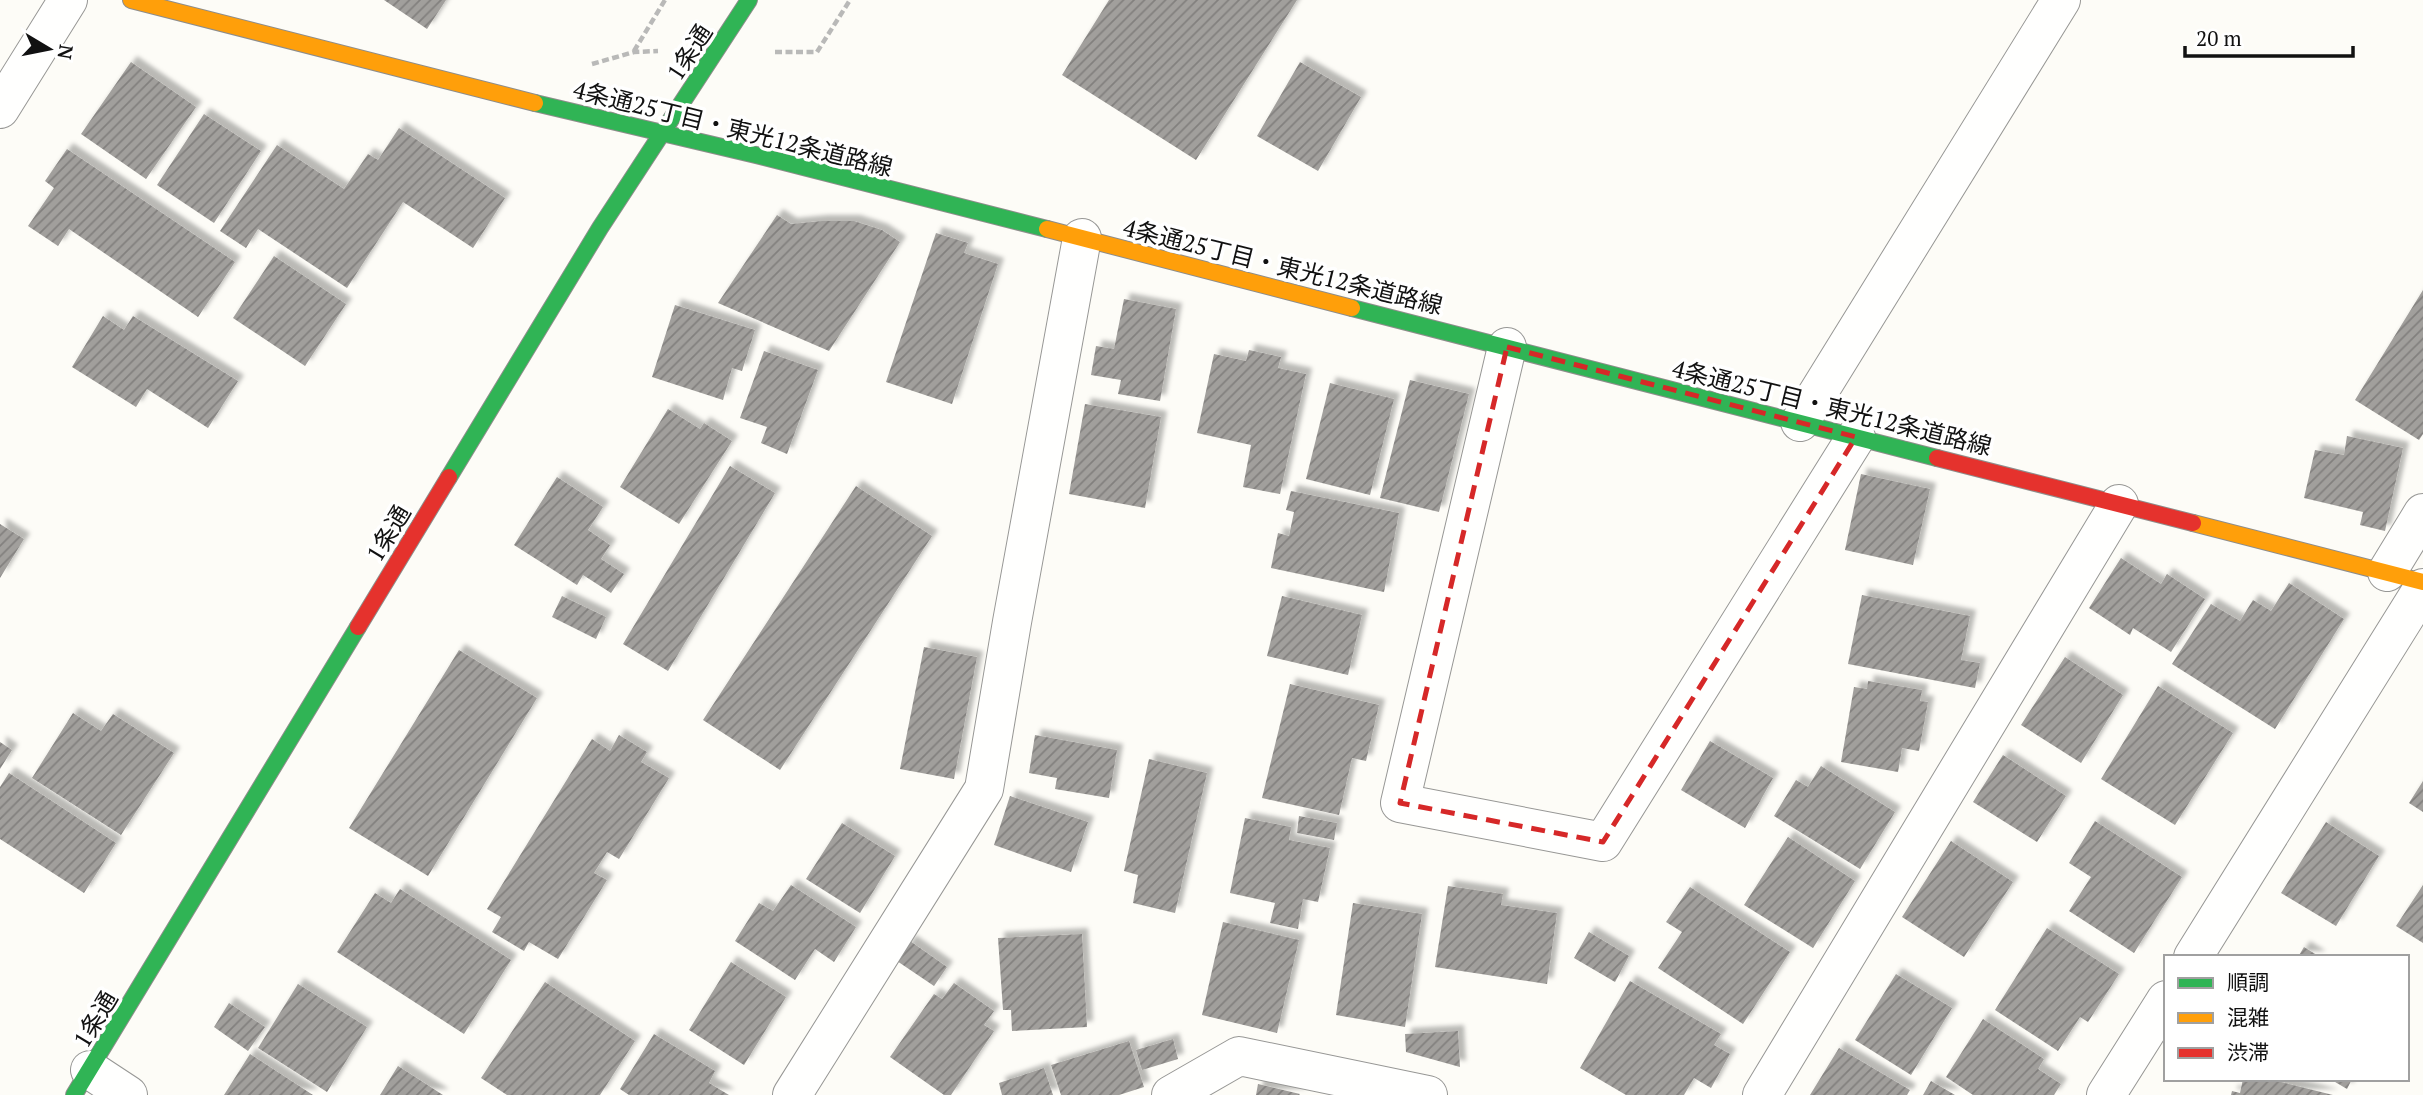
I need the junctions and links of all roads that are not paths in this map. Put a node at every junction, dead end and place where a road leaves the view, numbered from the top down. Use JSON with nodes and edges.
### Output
{"nodes":[{"id":1,"x":68,"y":0,"type":"edge"},
{"id":2,"x":131,"y":0,"type":"edge"},
{"id":3,"x":749,"y":0,"type":"edge"},
{"id":4,"x":2061,"y":0,"type":"edge"},
{"id":5,"x":0,"y":110,"type":"edge"},
{"id":6,"x":663,"y":132,"type":"junction"},
{"id":7,"x":1082,"y":238,"type":"junction"},
{"id":8,"x":1507,"y":347,"type":"junction"},
{"id":9,"x":1800,"y":422,"type":"junction"},
{"id":10,"x":1856,"y":437,"type":"junction"},
{"id":11,"x":2119,"y":504,"type":"junction"},
{"id":12,"x":2423,"y":513,"type":"edge"},
{"id":13,"x":2387,"y":572,"type":"junction"},
{"id":14,"x":2423,"y":582,"type":"edge"},
{"id":15,"x":2423,"y":588,"type":"edge"},
{"id":16,"x":2194,"y":955,"type":"edge"},
{"id":17,"x":2164,"y":1003,"type":"edge"},
{"id":18,"x":82,"y":1083,"type":"edge"},
{"id":19,"x":128,"y":1095,"type":"edge"},
{"id":20,"x":792,"y":1095,"type":"edge"},
{"id":21,"x":1171,"y":1095,"type":"edge"},
{"id":22,"x":1428,"y":1095,"type":"edge"},
{"id":23,"x":1762,"y":1095,"type":"edge"},
{"id":24,"x":2106,"y":1095,"type":"edge"}],
"edges":[{"from":1,"to":5,"type":"street"},
{"from":2,"to":6,"type":"street","name":"4条通25丁目・東光12条道路線"},
{"from":3,"to":6,"type":"street","name":"1条通"},
{"from":4,"to":9,"type":"street"},
{"from":6,"to":7,"type":"street","name":"4条通25丁目・東光12条道路線"},
{"from":6,"to":18,"type":"street","name":"1条通"},
{"from":7,"to":8,"type":"street","name":"4条通25丁目・東光12条道路線"},
{"from":7,"to":20,"type":"street"},
{"from":8,"to":9,"type":"street","name":"4条通25丁目・東光12条道路線"},
{"from":8,"to":10,"type":"street"},
{"from":9,"to":10,"type":"street","name":"4条通25丁目・東光12条道路線"},
{"from":10,"to":11,"type":"street","name":"4条通25丁目・東光12条道路線"},
{"from":11,"to":13,"type":"street","name":"4条通25丁目・東光12条道路線"},
{"from":11,"to":23,"type":"street"},
{"from":12,"to":13,"type":"street"},
{"from":13,"to":14,"type":"street","name":"4条通25丁目・東光12条道路線"},
{"from":15,"to":16,"type":"street"},
{"from":17,"to":24,"type":"street"},
{"from":18,"to":19,"type":"street"},
{"from":21,"to":22,"type":"street"}]}
